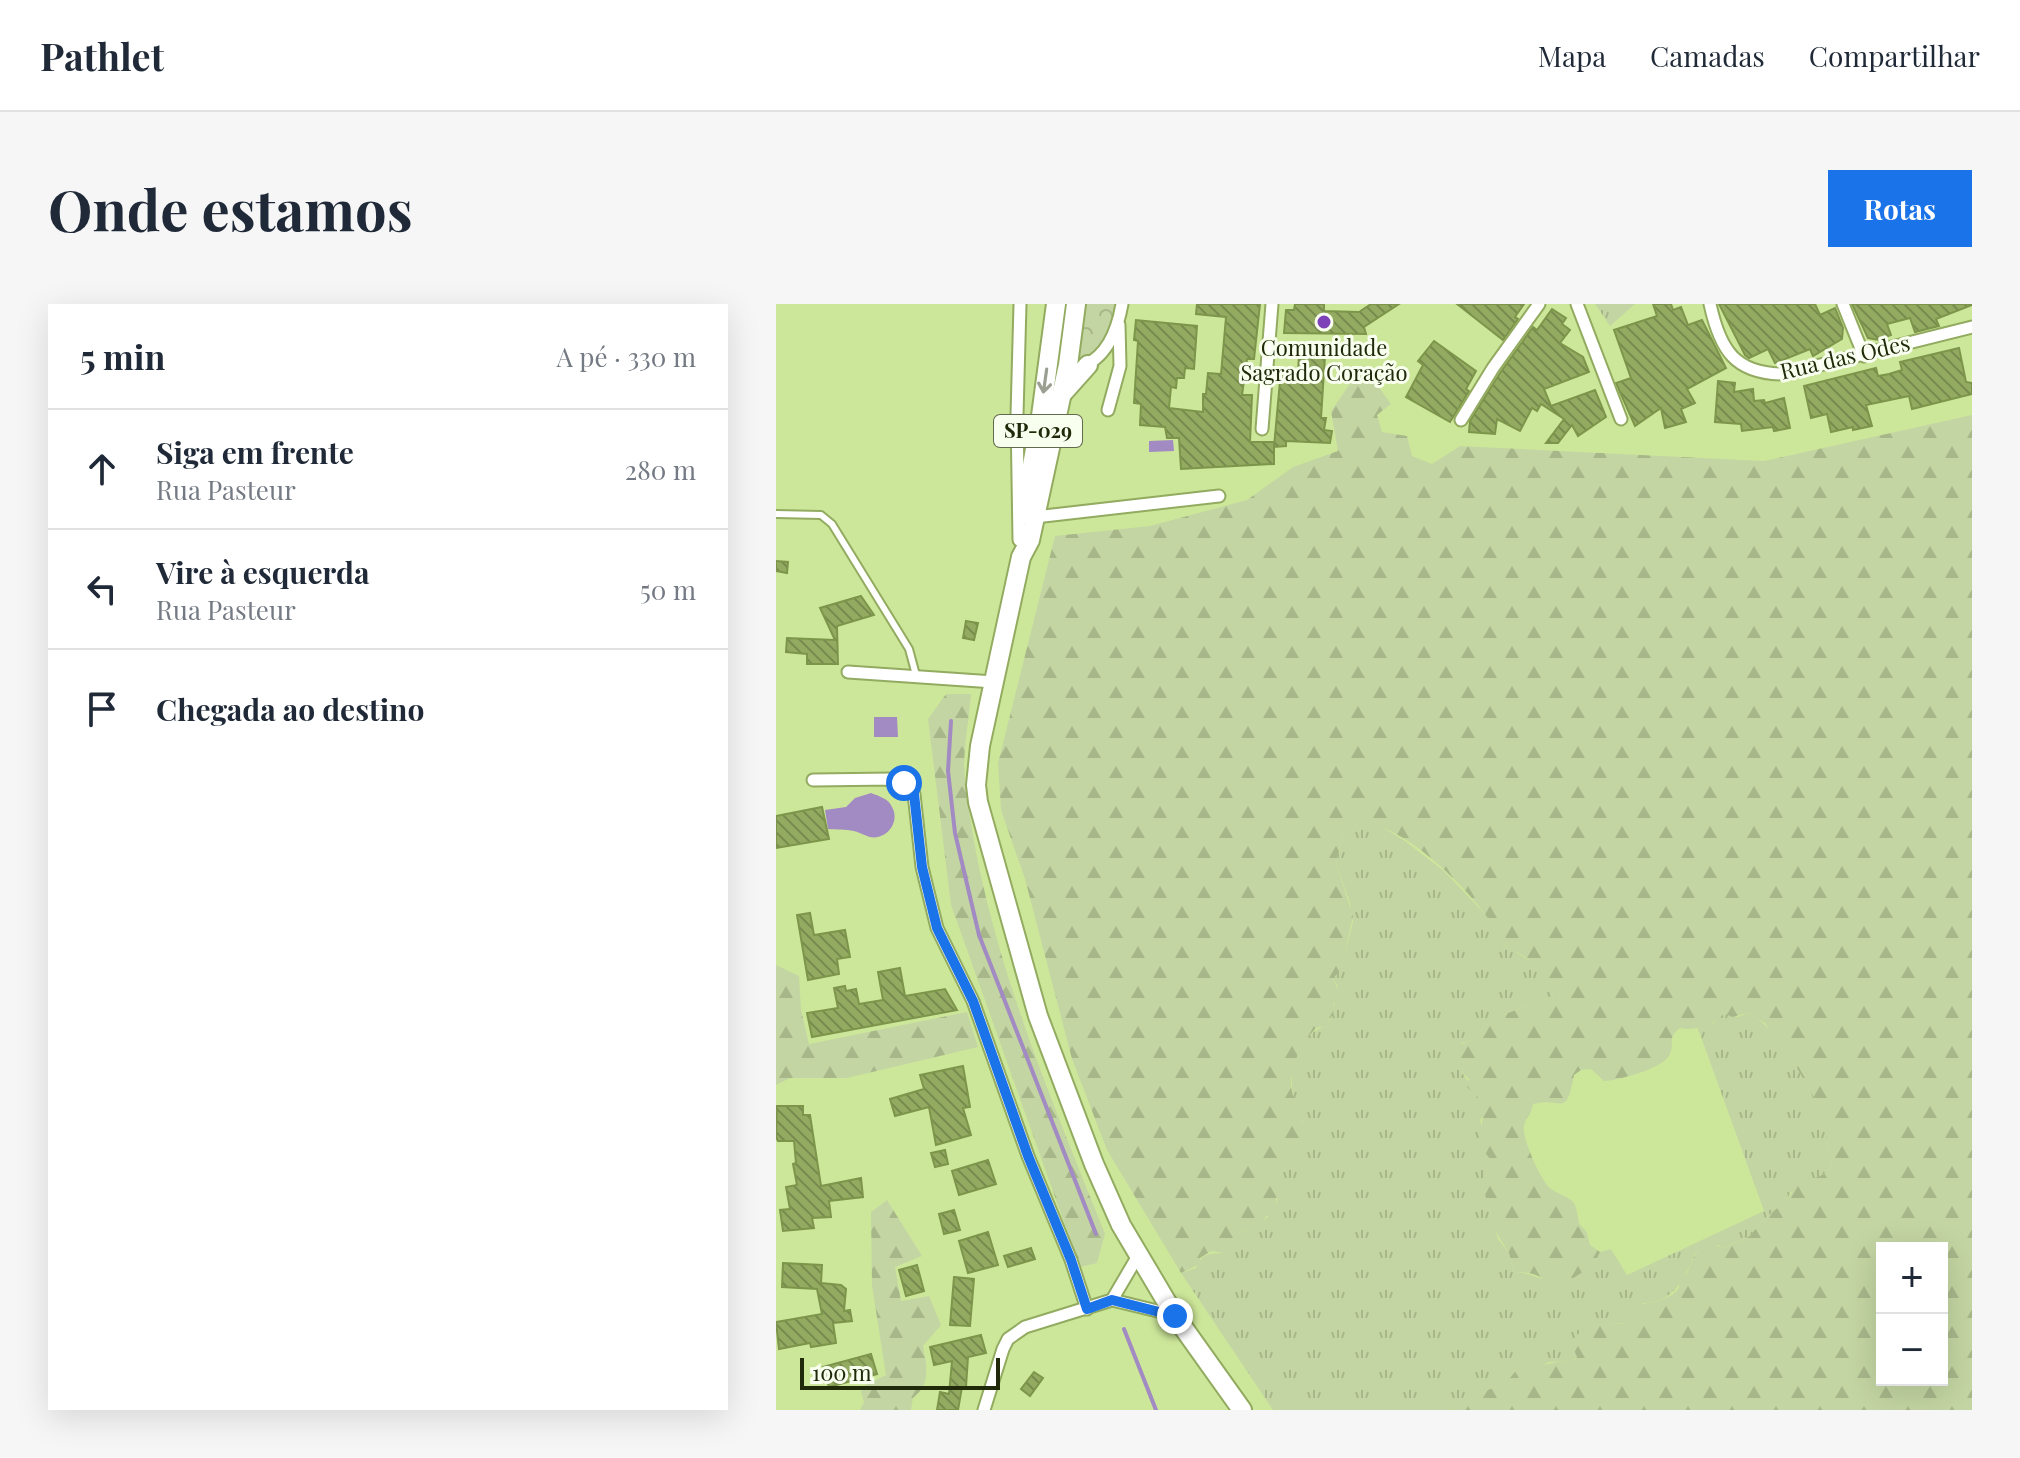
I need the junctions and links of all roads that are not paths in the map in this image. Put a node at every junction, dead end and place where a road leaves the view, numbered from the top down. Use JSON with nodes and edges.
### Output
{"nodes":[{"id":1,"x":1020,"y":304,"type":"edge"},
{"id":2,"x":1058,"y":304,"type":"edge"},
{"id":3,"x":1076,"y":304,"type":"edge"},
{"id":4,"x":1122,"y":304,"type":"edge"},
{"id":5,"x":1272,"y":304,"type":"edge"},
{"id":6,"x":1539,"y":304,"type":"edge"},
{"id":7,"x":1577,"y":304,"type":"edge"},
{"id":8,"x":1710,"y":304,"type":"edge"},
{"id":9,"x":1843,"y":304,"type":"edge"},
{"id":10,"x":1118,"y":324,"type":"junction"},
{"id":11,"x":1972,"y":327,"type":"edge"},
{"id":12,"x":1864,"y":356,"type":"junction"},
{"id":13,"x":1068,"y":365,"type":"junction"},
{"id":14,"x":1088,"y":365,"type":"junction"},
{"id":15,"x":1061,"y":395,"type":"junction"},
{"id":16,"x":1108,"y":410,"type":"dead end"},
{"id":17,"x":1621,"y":419,"type":"dead end"},
{"id":18,"x":1461,"y":420,"type":"dead end"},
{"id":19,"x":1262,"y":429,"type":"dead end"},
{"id":20,"x":1219,"y":496,"type":"dead end"},
{"id":21,"x":776,"y":514,"type":"edge"},
{"id":22,"x":1035,"y":517,"type":"junction"},
{"id":23,"x":1020,"y":548,"type":"junction"},
{"id":24,"x":848,"y":672,"type":"dead end"},
{"id":25,"x":916,"y":675,"type":"junction"},
{"id":26,"x":994,"y":682,"type":"junction"},
{"id":27,"x":813,"y":780,"type":"dead end"},
{"id":28,"x":1139,"y":1254,"type":"junction"},
{"id":29,"x":1112,"y":1300,"type":"junction"},
{"id":30,"x":1087,"y":1309,"type":"junction"},
{"id":31,"x":1175,"y":1316,"type":"junction"},
{"id":32,"x":984,"y":1410,"type":"edge"},
{"id":33,"x":1242,"y":1410,"type":"edge"}],
"edges":[{"from":1,"to":23,"type":"street"},
{"from":2,"to":13,"type":"highway"},
{"from":2,"to":23,"type":"highway","number":"SP-029","one_way":true},
{"from":3,"to":13,"type":"highway","number":"SP-029"},
{"from":4,"to":10,"type":"street"},
{"from":5,"to":19,"type":"street"},
{"from":6,"to":18,"type":"street"},
{"from":7,"to":17,"type":"street"},
{"from":8,"to":12,"type":"street","name":"Rua das Odes"},
{"from":9,"to":12,"type":"street"},
{"from":10,"to":14,"type":"street"},
{"from":10,"to":16,"type":"street"},
{"from":11,"to":12,"type":"street","name":"Rua das Odes"},
{"from":13,"to":14,"type":"street"},
{"from":13,"to":15,"type":"highway","number":"SP-029"},
{"from":14,"to":15,"type":"highway"},
{"from":15,"to":22,"type":"highway","number":"SP-029"},
{"from":20,"to":22,"type":"street"},
{"from":21,"to":25,"type":"lane"},
{"from":22,"to":23,"type":"highway","number":"SP-029"},
{"from":23,"to":26,"type":"highway","number":"SP-029"},
{"from":24,"to":25,"type":"street"},
{"from":25,"to":26,"type":"street"},
{"from":26,"to":28,"type":"highway","number":"SP-029"},
{"from":27,"to":30,"type":"street"},
{"from":28,"to":29,"type":"street"},
{"from":28,"to":31,"type":"highway","number":"SP-029"},
{"from":29,"to":30,"type":"street"},
{"from":29,"to":31,"type":"street"},
{"from":30,"to":32,"type":"street"},
{"from":31,"to":33,"type":"highway","number":"SP-029"}]}
